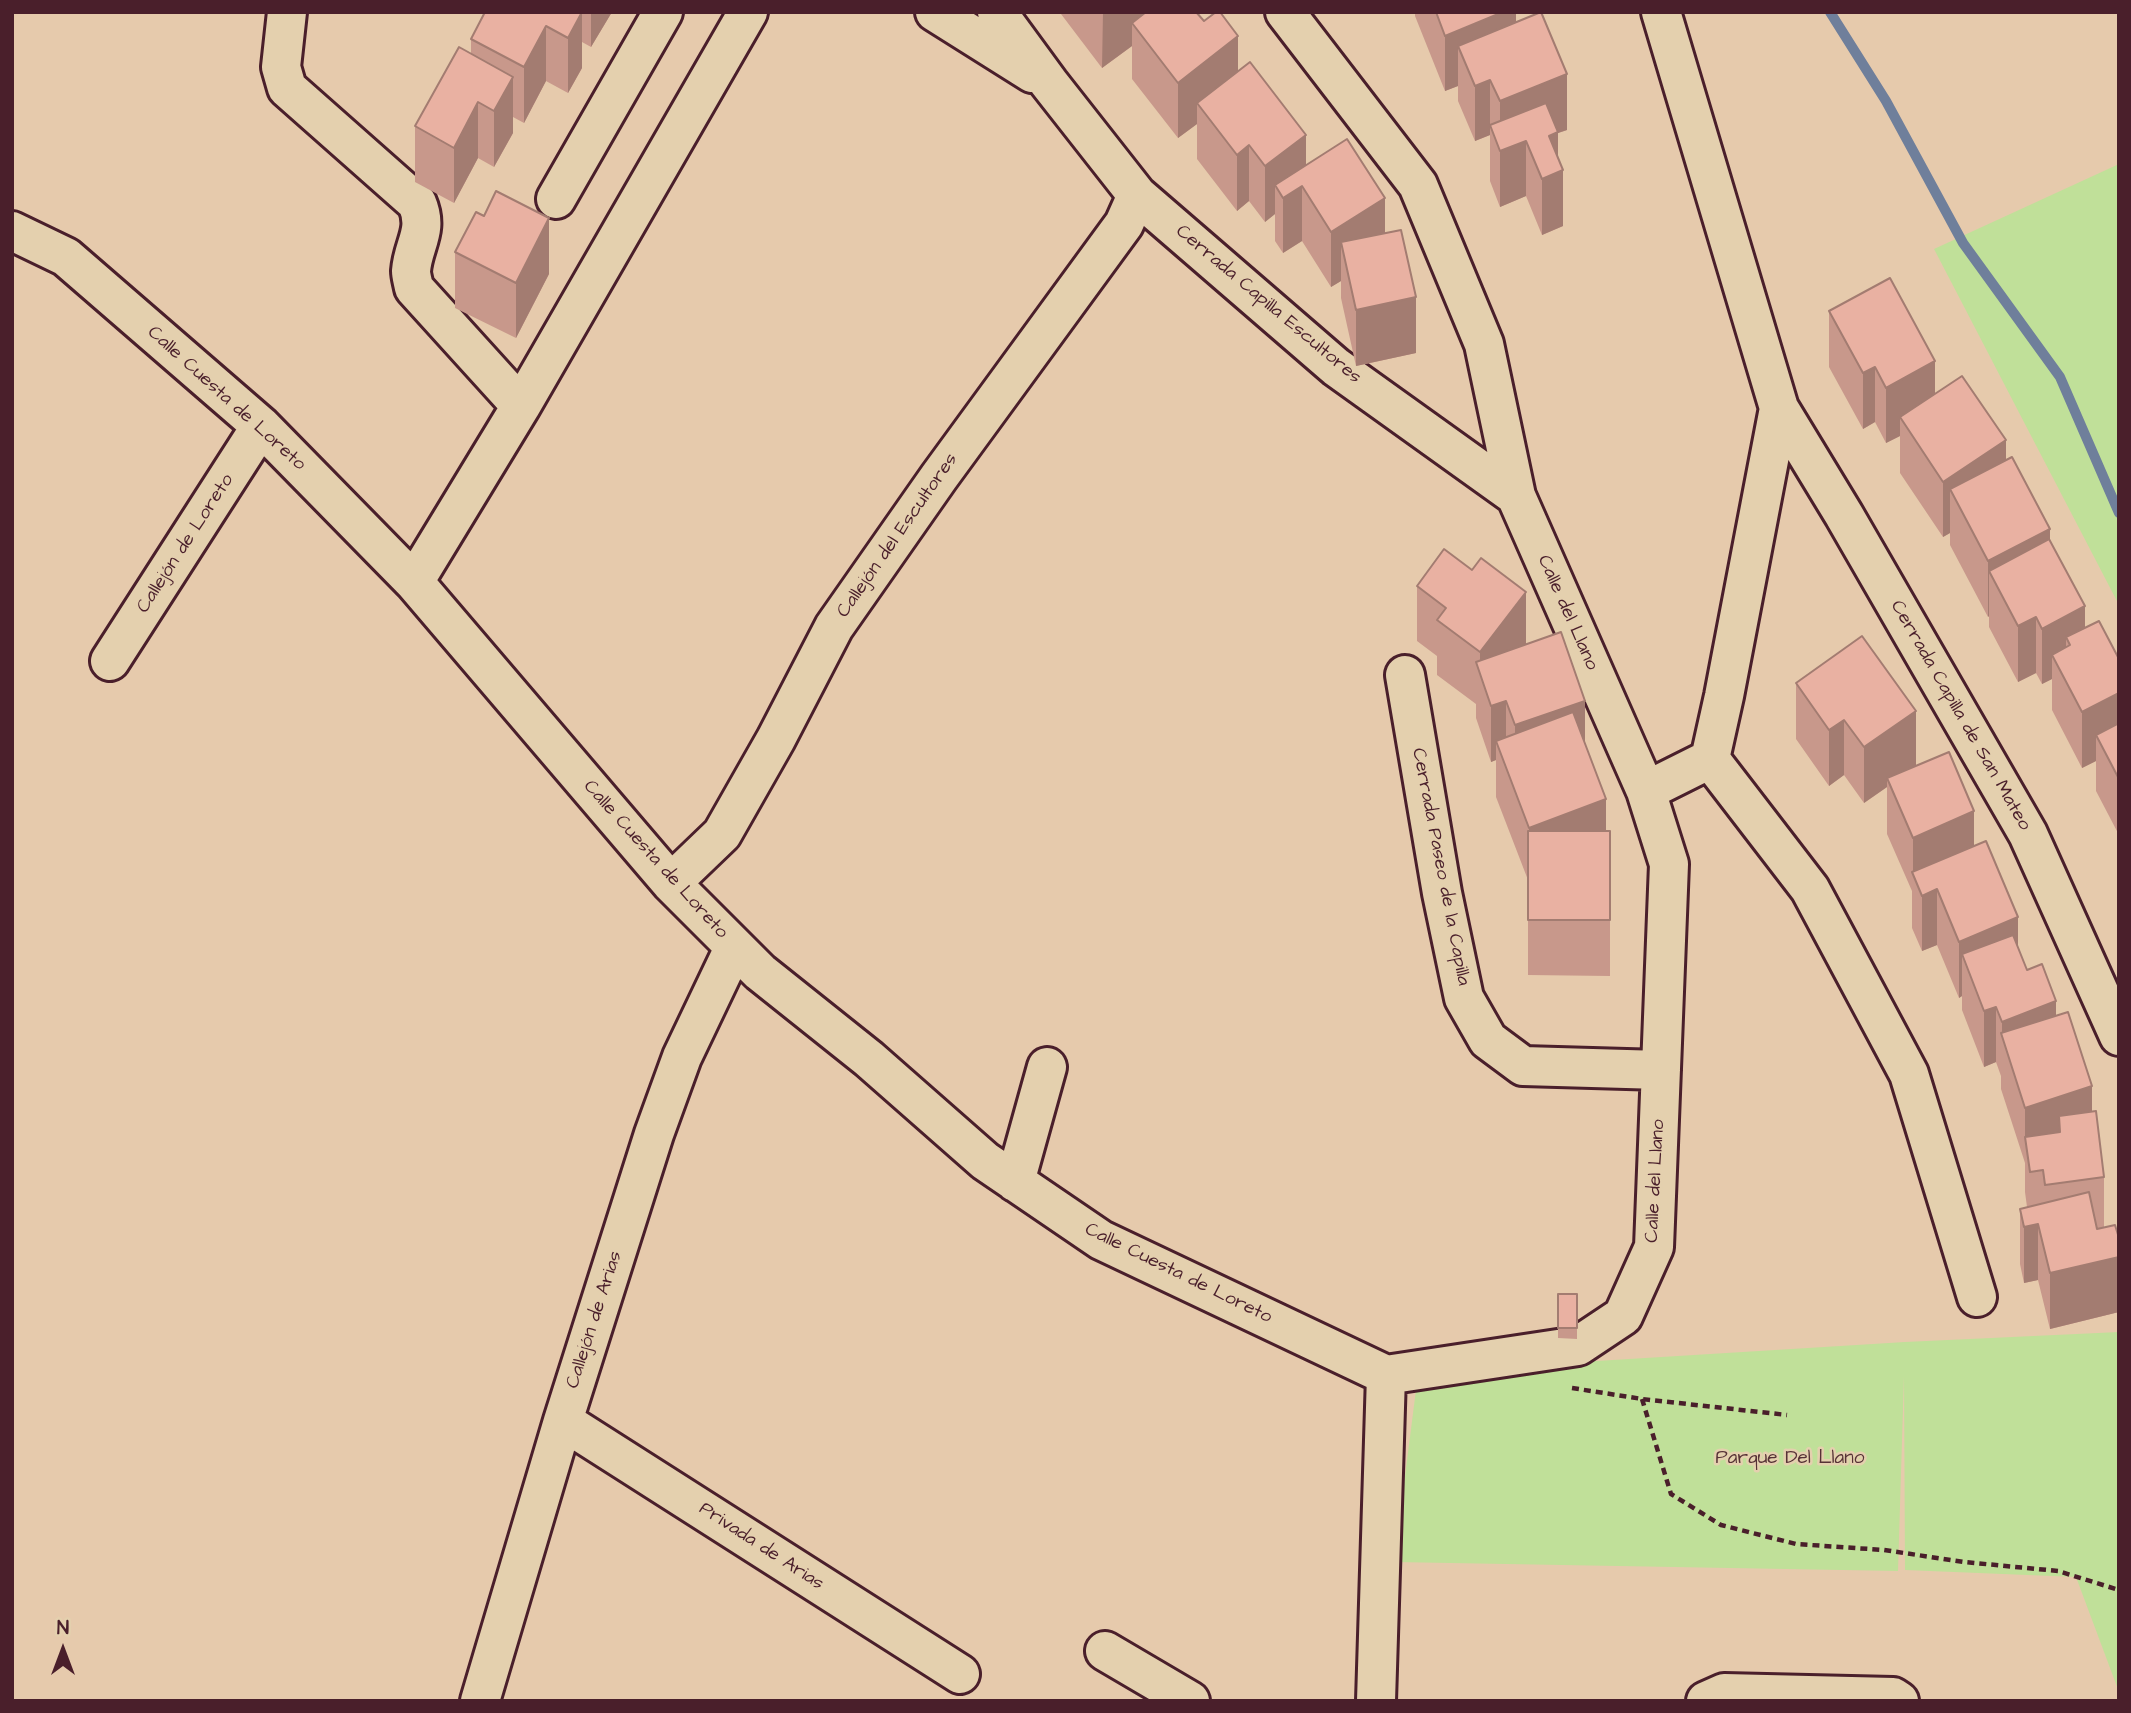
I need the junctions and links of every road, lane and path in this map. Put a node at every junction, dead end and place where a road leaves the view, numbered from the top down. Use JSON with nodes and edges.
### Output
{"nodes":[{"id":1,"x":287,"y":12,"type":"edge"},
{"id":2,"x":663,"y":12,"type":"edge"},
{"id":3,"x":748,"y":12,"type":"edge"},
{"id":4,"x":935,"y":12,"type":"edge"},
{"id":5,"x":997,"y":12,"type":"edge"},
{"id":6,"x":1285,"y":12,"type":"edge"},
{"id":7,"x":1661,"y":12,"type":"edge"},
{"id":8,"x":1049,"y":83,"type":"junction"},
{"id":9,"x":1137,"y":195,"type":"junction"},
{"id":10,"x":556,"y":199,"type":"dead end"},
{"id":11,"x":12,"y":231,"type":"edge"},
{"id":12,"x":521,"y":406,"type":"junction"},
{"id":13,"x":1779,"y":408,"type":"junction"},
{"id":14,"x":261,"y":426,"type":"junction"},
{"id":15,"x":1516,"y":496,"type":"junction"},
{"id":16,"x":414,"y":582,"type":"junction"},
{"id":17,"x":110,"y":661,"type":"dead end"},
{"id":18,"x":1405,"y":675,"type":"dead end"},
{"id":19,"x":1710,"y":758,"type":"junction"},
{"id":20,"x":1646,"y":791,"type":"junction"},
{"id":21,"x":671,"y":883,"type":"junction"},
{"id":22,"x":734,"y":948,"type":"junction"},
{"id":23,"x":2119,"y":1036,"type":"edge"},
{"id":24,"x":1047,"y":1067,"type":"dead end"},
{"id":25,"x":1661,"y":1070,"type":"junction"},
{"id":26,"x":1015,"y":1182,"type":"junction"},
{"id":27,"x":1977,"y":1297,"type":"dead end"},
{"id":28,"x":1386,"y":1375,"type":"junction"},
{"id":29,"x":1564,"y":1388,"type":"dead end"},
{"id":30,"x":1642,"y":1399,"type":"junction"},
{"id":31,"x":1787,"y":1415,"type":"dead end"},
{"id":32,"x":563,"y":1421,"type":"junction"},
{"id":33,"x":2119,"y":1590,"type":"edge"},
{"id":34,"x":1105,"y":1651,"type":"dead end"},
{"id":35,"x":960,"y":1674,"type":"dead end"},
{"id":36,"x":480,"y":1701,"type":"edge"},
{"id":37,"x":1190,"y":1701,"type":"edge"},
{"id":38,"x":1376,"y":1701,"type":"edge"},
{"id":39,"x":1706,"y":1701,"type":"edge"},
{"id":40,"x":1899,"y":1701,"type":"edge"}],
"edges":[{"from":1,"to":12,"type":"street"},
{"from":2,"to":10,"type":"street"},
{"from":3,"to":12,"type":"street"},
{"from":4,"to":8,"type":"street"},
{"from":5,"to":8,"type":"street","name":"Cerrada Capilla Escultores"},
{"from":6,"to":15,"type":"street","name":"Calle del Llano"},
{"from":7,"to":13,"type":"street"},
{"from":8,"to":9,"type":"street","name":"Cerrada Capilla Escultores"},
{"from":9,"to":15,"type":"street","name":"Cerrada Capilla Escultores"},
{"from":9,"to":21,"type":"street","name":"Callejón del Escultores"},
{"from":11,"to":14,"type":"street","name":"Calle Cuesta de Loreto"},
{"from":12,"to":16,"type":"street"},
{"from":13,"to":19,"type":"street"},
{"from":13,"to":23,"type":"street","name":"Cerrada Capilla de San Mateo"},
{"from":14,"to":16,"type":"street","name":"Calle Cuesta de Loreto"},
{"from":14,"to":17,"type":"street","name":"Callejón de Loreto"},
{"from":15,"to":20,"type":"street","name":"Calle del Llano"},
{"from":16,"to":21,"type":"street","name":"Calle Cuesta de Loreto"},
{"from":18,"to":25,"type":"street","name":"Cerrada Paseo de la Capilla"},
{"from":19,"to":20,"type":"street"},
{"from":19,"to":27,"type":"street"},
{"from":20,"to":25,"type":"street","name":"Calle del Llano"},
{"from":21,"to":22,"type":"street","name":"Calle Cuesta de Loreto"},
{"from":22,"to":26,"type":"street","name":"Calle Cuesta de Loreto"},
{"from":22,"to":32,"type":"street","name":"Callejón de Arias"},
{"from":24,"to":26,"type":"street"},
{"from":25,"to":28,"type":"street","name":"Calle del Llano"},
{"from":26,"to":28,"type":"street","name":"Calle Cuesta de Loreto"},
{"from":28,"to":38,"type":"street"},
{"from":29,"to":30,"type":"path"},
{"from":30,"to":31,"type":"path"},
{"from":30,"to":33,"type":"path"},
{"from":32,"to":35,"type":"street","name":"Privada de Arias"},
{"from":32,"to":36,"type":"street","name":"Callejón de Arias"},
{"from":34,"to":37,"type":"street"},
{"from":39,"to":40,"type":"street"}]}
